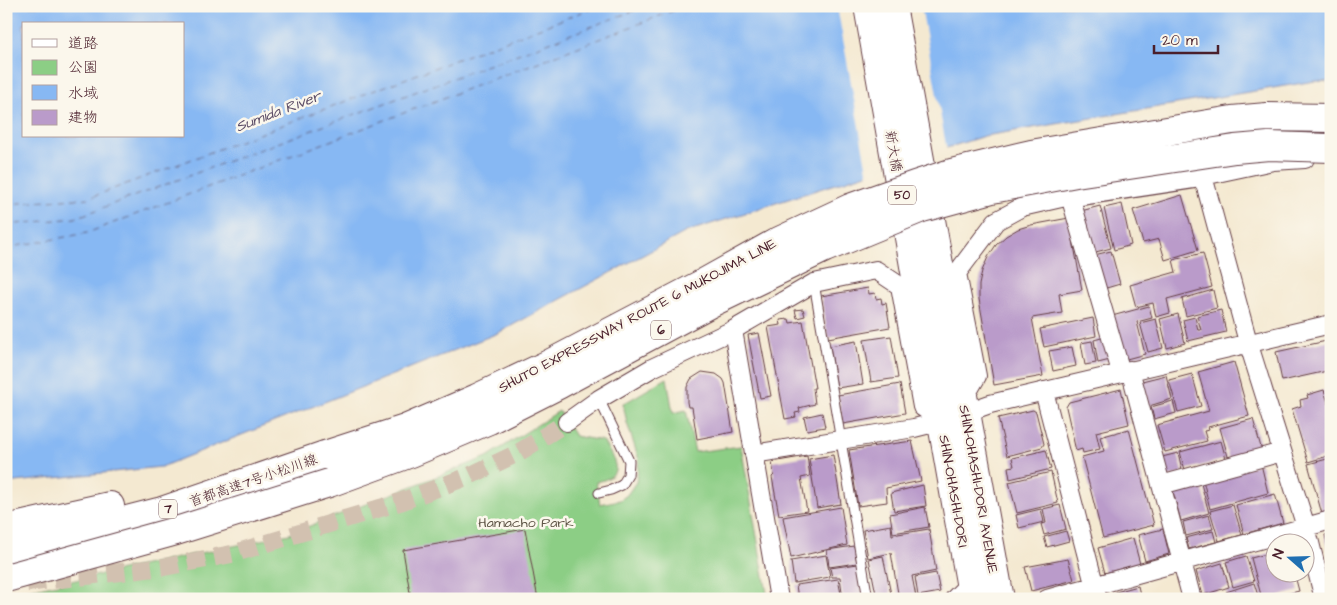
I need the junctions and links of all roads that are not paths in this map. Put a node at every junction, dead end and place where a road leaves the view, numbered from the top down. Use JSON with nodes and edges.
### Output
{"nodes":[{"id":1,"x":868,"y":6,"type":"edge"},
{"id":2,"x":892,"y":6,"type":"edge"},
{"id":3,"x":1331,"y":118,"type":"edge"},
{"id":4,"x":1331,"y":148,"type":"edge"},
{"id":5,"x":1331,"y":160,"type":"edge"},
{"id":6,"x":1203,"y":176,"type":"junction"},
{"id":7,"x":1070,"y":196,"type":"junction"},
{"id":8,"x":814,"y":283,"type":"junction"},
{"id":9,"x":1331,"y":324,"type":"edge"},
{"id":10,"x":734,"y":330,"type":"junction"},
{"id":11,"x":1248,"y":342,"type":"junction"},
{"id":12,"x":1125,"y":371,"type":"junction"},
{"id":13,"x":1044,"y":391,"type":"junction"},
{"id":14,"x":599,"y":399,"type":"junction"},
{"id":15,"x":953,"y":399,"type":"junction"},
{"id":16,"x":568,"y":422,"type":"tunnel mouth"},
{"id":17,"x":841,"y":441,"type":"junction"},
{"id":18,"x":1282,"y":452,"type":"junction"},
{"id":19,"x":754,"y":454,"type":"junction"},
{"id":20,"x":326,"y":455,"type":"junction"},
{"id":21,"x":1162,"y":486,"type":"junction"},
{"id":22,"x":598,"y":493,"type":"dead end"},
{"id":23,"x":1331,"y":520,"type":"edge"},
{"id":24,"x":1306,"y":527,"type":"junction"},
{"id":25,"x":6,"y":529,"type":"edge"},
{"id":26,"x":6,"y":552,"type":"edge"},
{"id":27,"x":1182,"y":561,"type":"junction"},
{"id":28,"x":6,"y":578,"type":"edge"},
{"id":29,"x":1096,"y":592,"type":"edge"},
{"id":30,"x":966,"y":593,"type":"edge"},
{"id":31,"x":779,"y":599,"type":"edge"},
{"id":32,"x":868,"y":599,"type":"edge"},
{"id":33,"x":1000,"y":599,"type":"edge"},
{"id":34,"x":1047,"y":599,"type":"edge"},
{"id":35,"x":1192,"y":599,"type":"edge"},
{"id":36,"x":1324,"y":599,"type":"edge"}],
"edges":[{"from":1,"to":15,"type":"main road","name":"新大橋","number":"50","bridge":true},
{"from":2,"to":15,"type":"main road","name":"新大橋","number":"50","bridge":true},
{"from":3,"to":20,"type":"main road","name":"SHUTO EXPRESSWAY ROUTE 6 MUKOJIMA LINE","number":"6","bridge":true},
{"from":4,"to":28,"type":"main road","name":"SHUTO EXPRESSWAY ROUTE 6 MUKOJIMA LINE","number":"6","bridge":true},
{"from":5,"to":6,"type":"street"},
{"from":6,"to":7,"type":"street"},
{"from":6,"to":11,"type":"street"},
{"from":7,"to":12,"type":"street"},
{"from":7,"to":15,"type":"street"},
{"from":8,"to":10,"type":"street"},
{"from":8,"to":15,"type":"street"},
{"from":8,"to":17,"type":"lane"},
{"from":9,"to":11,"type":"street"},
{"from":10,"to":14,"type":"street"},
{"from":10,"to":19,"type":"street"},
{"from":11,"to":12,"type":"street"},
{"from":11,"to":18,"type":"street"},
{"from":12,"to":13,"type":"street"},
{"from":12,"to":21,"type":"street"},
{"from":13,"to":15,"type":"street"},
{"from":13,"to":29,"type":"street"},
{"from":14,"to":16,"type":"street"},
{"from":14,"to":22,"type":"lane"},
{"from":15,"to":17,"type":"street"},
{"from":15,"to":30,"type":"main road","name":"SHIN-OHASHI-DORI","number":"50"},
{"from":15,"to":33,"type":"main road","name":"SHIN-OHASHI-DORI AVENUE","number":"50"},
{"from":17,"to":19,"type":"street"},
{"from":17,"to":32,"type":"lane"},
{"from":18,"to":21,"type":"street"},
{"from":18,"to":24,"type":"street"},
{"from":19,"to":31,"type":"street"},
{"from":20,"to":25,"type":"main road","name":"SHUTO EXPRESSWAY ROUTE 6 MUKOJIMA LINE","number":"6"},
{"from":20,"to":26,"type":"main road","name":"首都高速7号小松川線","number":"7"},
{"from":21,"to":27,"type":"street"},
{"from":23,"to":24,"type":"street"},
{"from":24,"to":27,"type":"street"},
{"from":24,"to":36,"type":"street"},
{"from":27,"to":29,"type":"street"},
{"from":27,"to":35,"type":"street"},
{"from":29,"to":34,"type":"street"}]}
